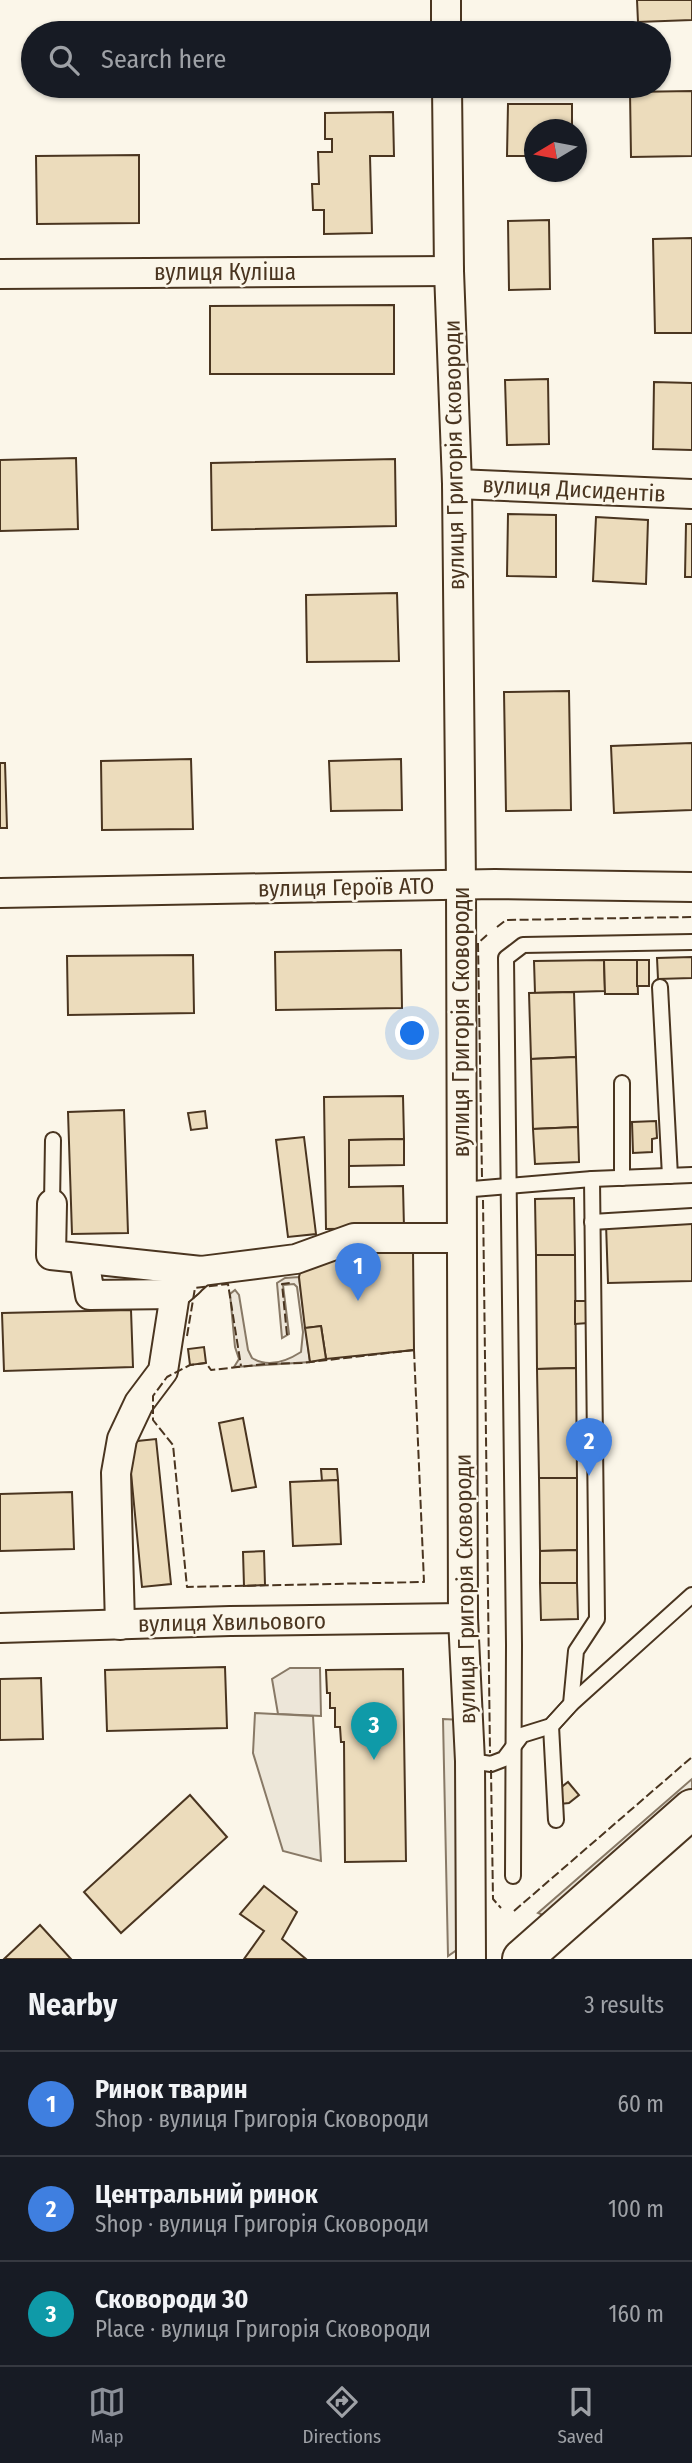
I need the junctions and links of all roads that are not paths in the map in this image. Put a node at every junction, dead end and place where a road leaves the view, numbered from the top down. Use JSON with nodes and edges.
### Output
{"nodes":[{"id":1,"x":446,"y":0,"type":"edge"},
{"id":2,"x":446,"y":21,"type":"edge"},
{"id":3,"x":447,"y":98,"type":"edge"},
{"id":4,"x":449,"y":271,"type":"junction"},
{"id":5,"x":0,"y":274,"type":"edge"},
{"id":6,"x":457,"y":484,"type":"junction"},
{"id":7,"x":692,"y":494,"type":"edge"},
{"id":8,"x":461,"y":885,"type":"junction"},
{"id":9,"x":692,"y":887,"type":"edge"},
{"id":10,"x":0,"y":893,"type":"edge"},
{"id":11,"x":692,"y":943,"type":"edge"},
{"id":12,"x":660,"y":987,"type":"dead end"},
{"id":13,"x":622,"y":1083,"type":"dead end"},
{"id":14,"x":52,"y":1140,"type":"dead end"},
{"id":15,"x":692,"y":1175,"type":"edge"},
{"id":16,"x":670,"y":1176,"type":"junction"},
{"id":17,"x":622,"y":1178,"type":"junction"},
{"id":18,"x":592,"y":1180,"type":"junction"},
{"id":19,"x":508,"y":1187,"type":"junction"},
{"id":20,"x":461,"y":1190,"type":"junction"},
{"id":21,"x":52,"y":1204,"type":"joint"},
{"id":22,"x":692,"y":1216,"type":"edge"},
{"id":23,"x":592,"y":1222,"type":"junction"},
{"id":24,"x":461,"y":1238,"type":"junction"},
{"id":25,"x":85,"y":1259,"type":"junction"},
{"id":26,"x":201,"y":1271,"type":"junction"},
{"id":27,"x":175,"y":1294,"type":"junction"},
{"id":28,"x":692,"y":1595,"type":"edge"},
{"id":29,"x":463,"y":1618,"type":"junction"},
{"id":30,"x":120,"y":1625,"type":"junction"},
{"id":31,"x":0,"y":1628,"type":"edge"},
{"id":32,"x":570,"y":1704,"type":"junction"},
{"id":33,"x":551,"y":1727,"type":"junction"},
{"id":34,"x":513,"y":1746,"type":"junction"},
{"id":35,"x":470,"y":1761,"type":"junction"},
{"id":36,"x":692,"y":1810,"type":"edge"},
{"id":37,"x":556,"y":1820,"type":"dead end"},
{"id":38,"x":513,"y":1876,"type":"dead end"},
{"id":39,"x":471,"y":1959,"type":"edge"},
{"id":40,"x":522,"y":1959,"type":"edge"}],
"edges":[{"from":1,"to":2,"type":"street"},
{"from":3,"to":4,"type":"street","name":"вулиця Григорія Сковороди"},
{"from":4,"to":5,"type":"street","name":"вулиця Куліша"},
{"from":4,"to":6,"type":"street","name":"вулиця Григорія Сковороди"},
{"from":6,"to":7,"type":"street","name":"вулиця Дисидентів"},
{"from":6,"to":8,"type":"street","name":"вулиця Григорія Сковороди"},
{"from":8,"to":9,"type":"street","name":"вулиця Героїв АТО"},
{"from":8,"to":10,"type":"street","name":"вулиця Героїв АТО"},
{"from":8,"to":20,"type":"street","name":"вулиця Григорія Сковороди"},
{"from":11,"to":19,"type":"lane"},
{"from":12,"to":16,"type":"lane"},
{"from":13,"to":17,"type":"lane"},
{"from":14,"to":21,"type":"lane"},
{"from":15,"to":16,"type":"lane"},
{"from":16,"to":17,"type":"lane"},
{"from":17,"to":18,"type":"lane"},
{"from":18,"to":19,"type":"lane"},
{"from":18,"to":23,"type":"lane"},
{"from":19,"to":20,"type":"lane"},
{"from":19,"to":34,"type":"lane"},
{"from":20,"to":24,"type":"street","name":"вулиця Григорія Сковороди"},
{"from":21,"to":25,"type":"street"},
{"from":22,"to":23,"type":"lane"},
{"from":23,"to":32,"type":"lane"},
{"from":24,"to":26,"type":"street"},
{"from":24,"to":29,"type":"street","name":"вулиця Григорія Сковороди"},
{"from":25,"to":26,"type":"street"},
{"from":25,"to":27,"type":"street"},
{"from":26,"to":27,"type":"street"},
{"from":27,"to":30,"type":"street"},
{"from":28,"to":32,"type":"lane"},
{"from":29,"to":30,"type":"street","name":"вулиця Хвильового"},
{"from":29,"to":35,"type":"street","name":"вулиця Григорія Сковороди"},
{"from":30,"to":31,"type":"street","name":"вулиця Хвильового"},
{"from":32,"to":33,"type":"lane"},
{"from":33,"to":34,"type":"lane"},
{"from":33,"to":37,"type":"lane"},
{"from":34,"to":35,"type":"lane"},
{"from":34,"to":38,"type":"lane"},
{"from":35,"to":39,"type":"street","name":"вулиця Григорія Сковороди"},
{"from":36,"to":40,"type":"street"}]}
